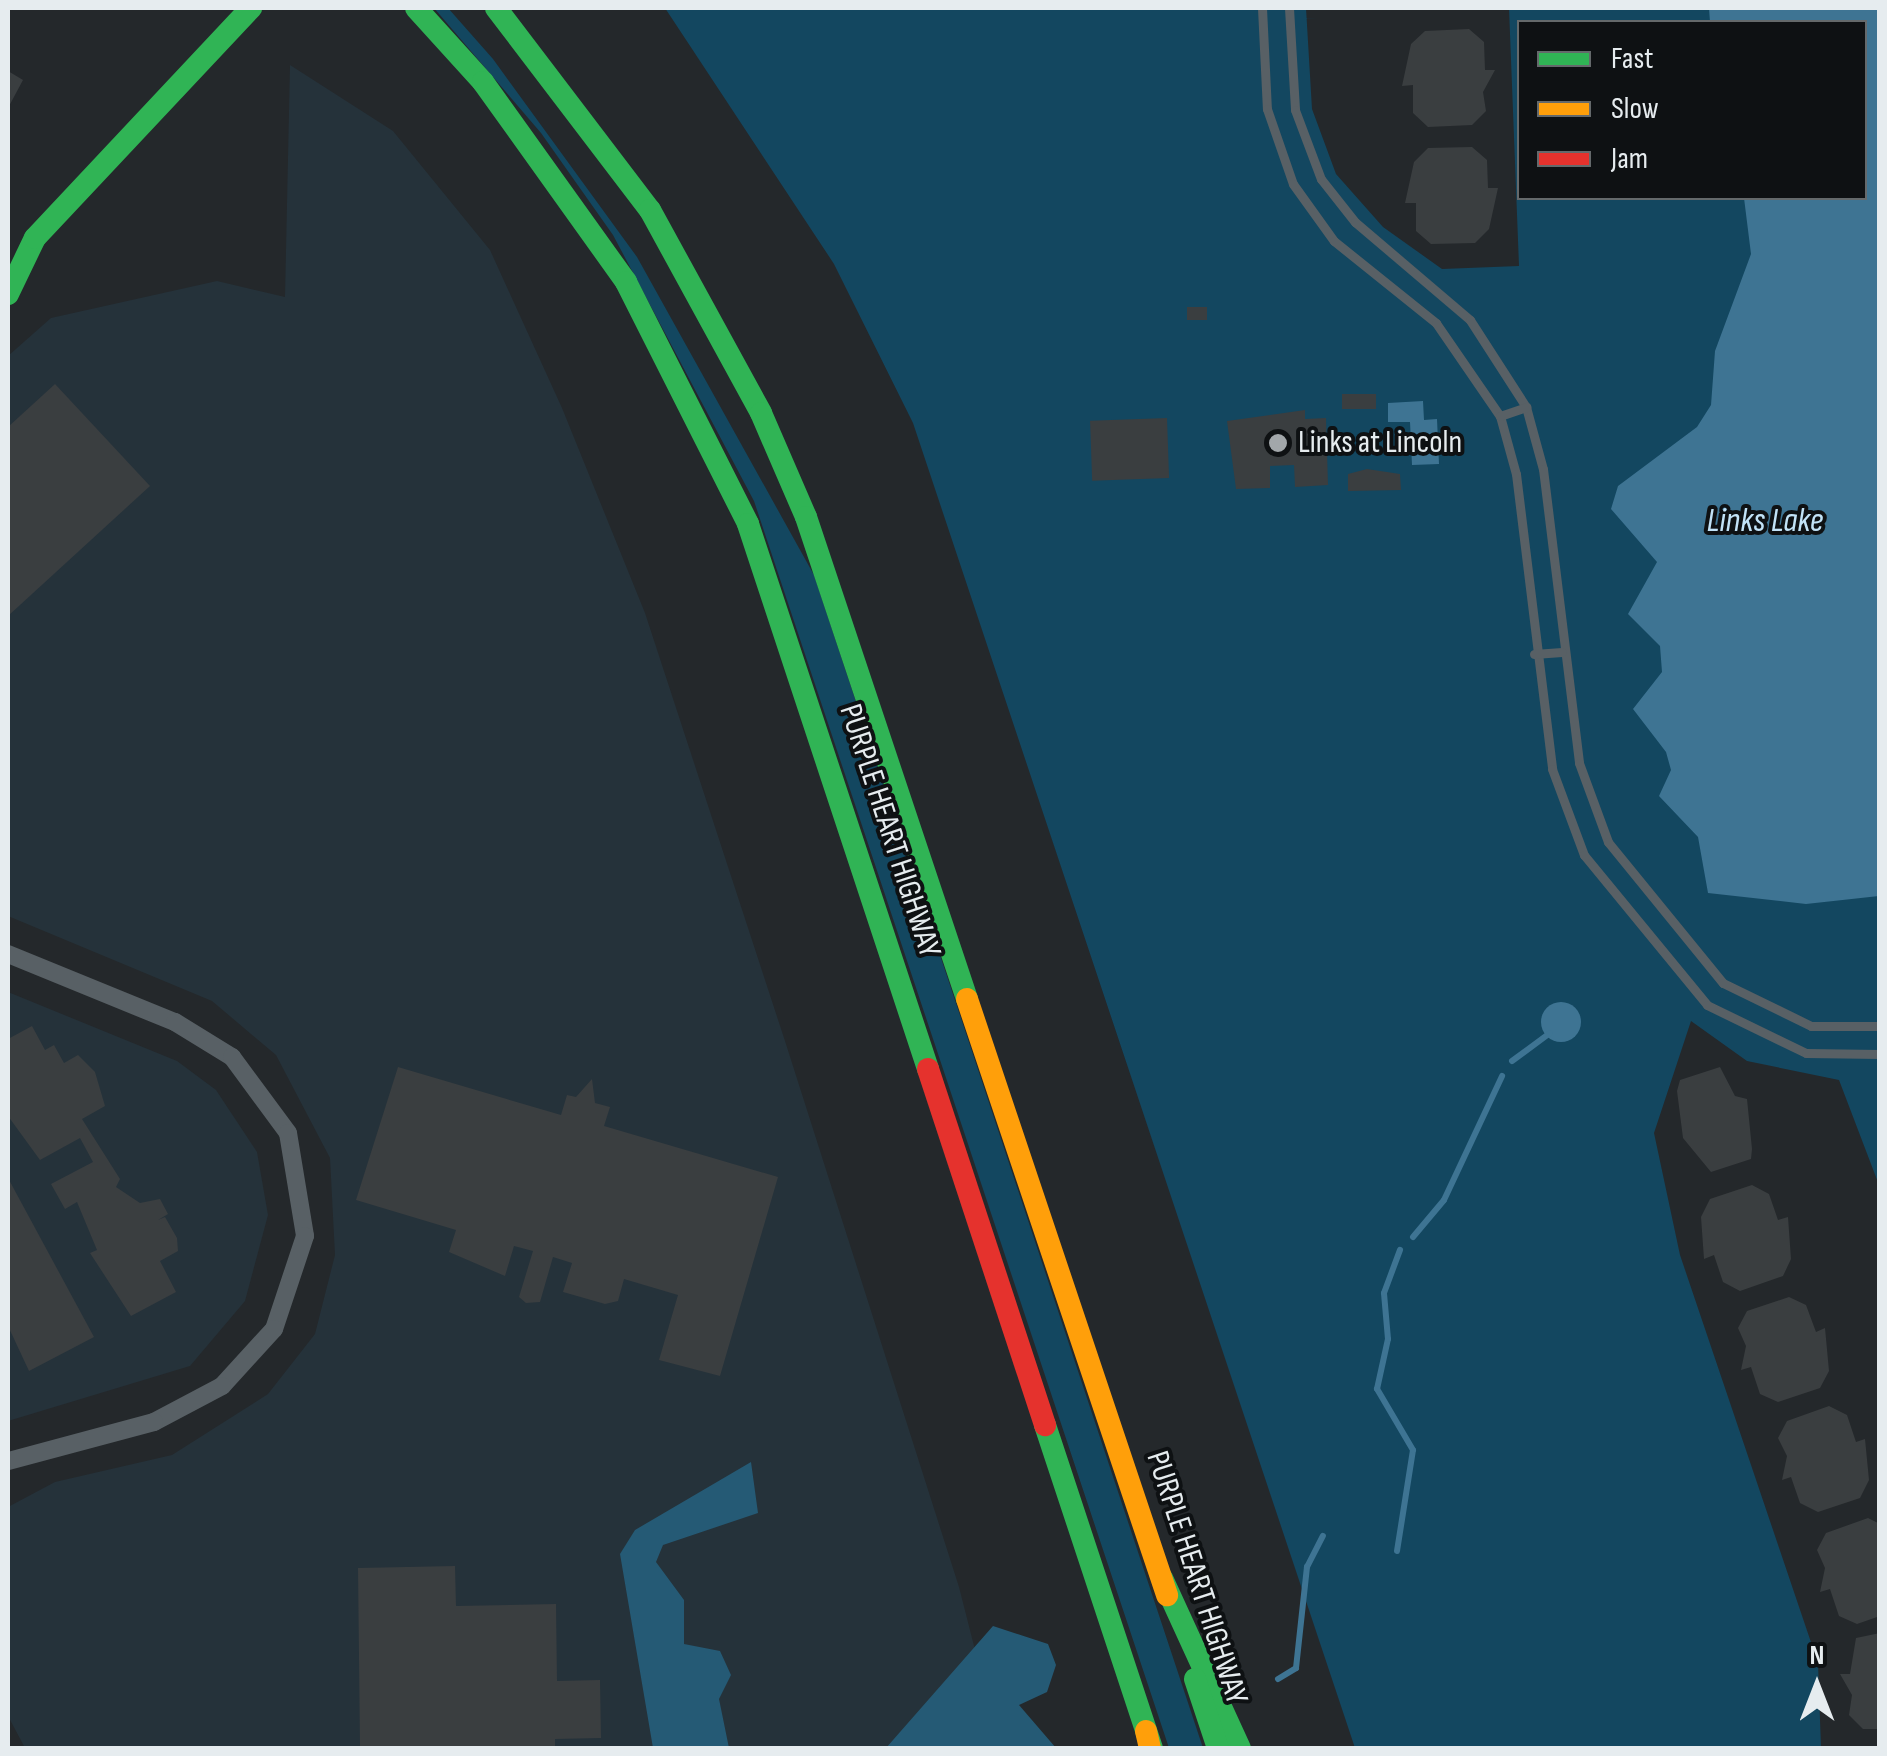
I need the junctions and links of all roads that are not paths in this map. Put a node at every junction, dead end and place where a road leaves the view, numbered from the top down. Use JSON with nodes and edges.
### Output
{"nodes":[{"id":1,"x":251,"y":8,"type":"edge"},
{"id":2,"x":416,"y":8,"type":"edge"},
{"id":3,"x":496,"y":8,"type":"edge"},
{"id":4,"x":1262,"y":8,"type":"edge"},
{"id":5,"x":1289,"y":8,"type":"edge"},
{"id":6,"x":36,"y":238,"type":"junction"},
{"id":7,"x":8,"y":248,"type":"edge"},
{"id":8,"x":8,"y":294,"type":"edge"},
{"id":9,"x":1526,"y":407,"type":"junction"},
{"id":10,"x":1500,"y":416,"type":"junction"},
{"id":11,"x":1562,"y":652,"type":"junction"},
{"id":12,"x":1534,"y":654,"type":"junction"},
{"id":13,"x":1632,"y":879,"type":"junction"},
{"id":14,"x":1610,"y":894,"type":"junction"},
{"id":15,"x":8,"y":954,"type":"edge"},
{"id":16,"x":1880,"y":1026,"type":"edge"},
{"id":17,"x":1880,"y":1054,"type":"edge"},
{"id":18,"x":16,"y":1460,"type":"edge"},
{"id":19,"x":8,"y":1473,"type":"edge"},
{"id":20,"x":1162,"y":1578,"type":"junction"},
{"id":21,"x":1149,"y":1743,"type":"edge"},
{"id":22,"x":1218,"y":1748,"type":"edge"},
{"id":23,"x":1240,"y":1748,"type":"edge"}],
"edges":[{"from":1,"to":6,"type":"main road"},
{"from":2,"to":21,"type":"main road","name":"PURPLE HEART HIGHWAY"},
{"from":3,"to":20,"type":"main road","name":"PURPLE HEART HIGHWAY"},
{"from":4,"to":10,"type":"lane"},
{"from":5,"to":9,"type":"lane"},
{"from":6,"to":7,"type":"main road"},
{"from":6,"to":8,"type":"main road"},
{"from":9,"to":10,"type":"lane"},
{"from":9,"to":11,"type":"lane"},
{"from":10,"to":12,"type":"lane"},
{"from":11,"to":12,"type":"lane"},
{"from":11,"to":13,"type":"lane"},
{"from":12,"to":14,"type":"lane"},
{"from":13,"to":14,"type":"lane"},
{"from":13,"to":16,"type":"lane"},
{"from":14,"to":17,"type":"lane"},
{"from":15,"to":18,"type":"street"},
{"from":18,"to":19,"type":"street"},
{"from":20,"to":22,"type":"main road","name":"PURPLE HEART HIGHWAY"},
{"from":20,"to":23,"type":"main road"}]}
